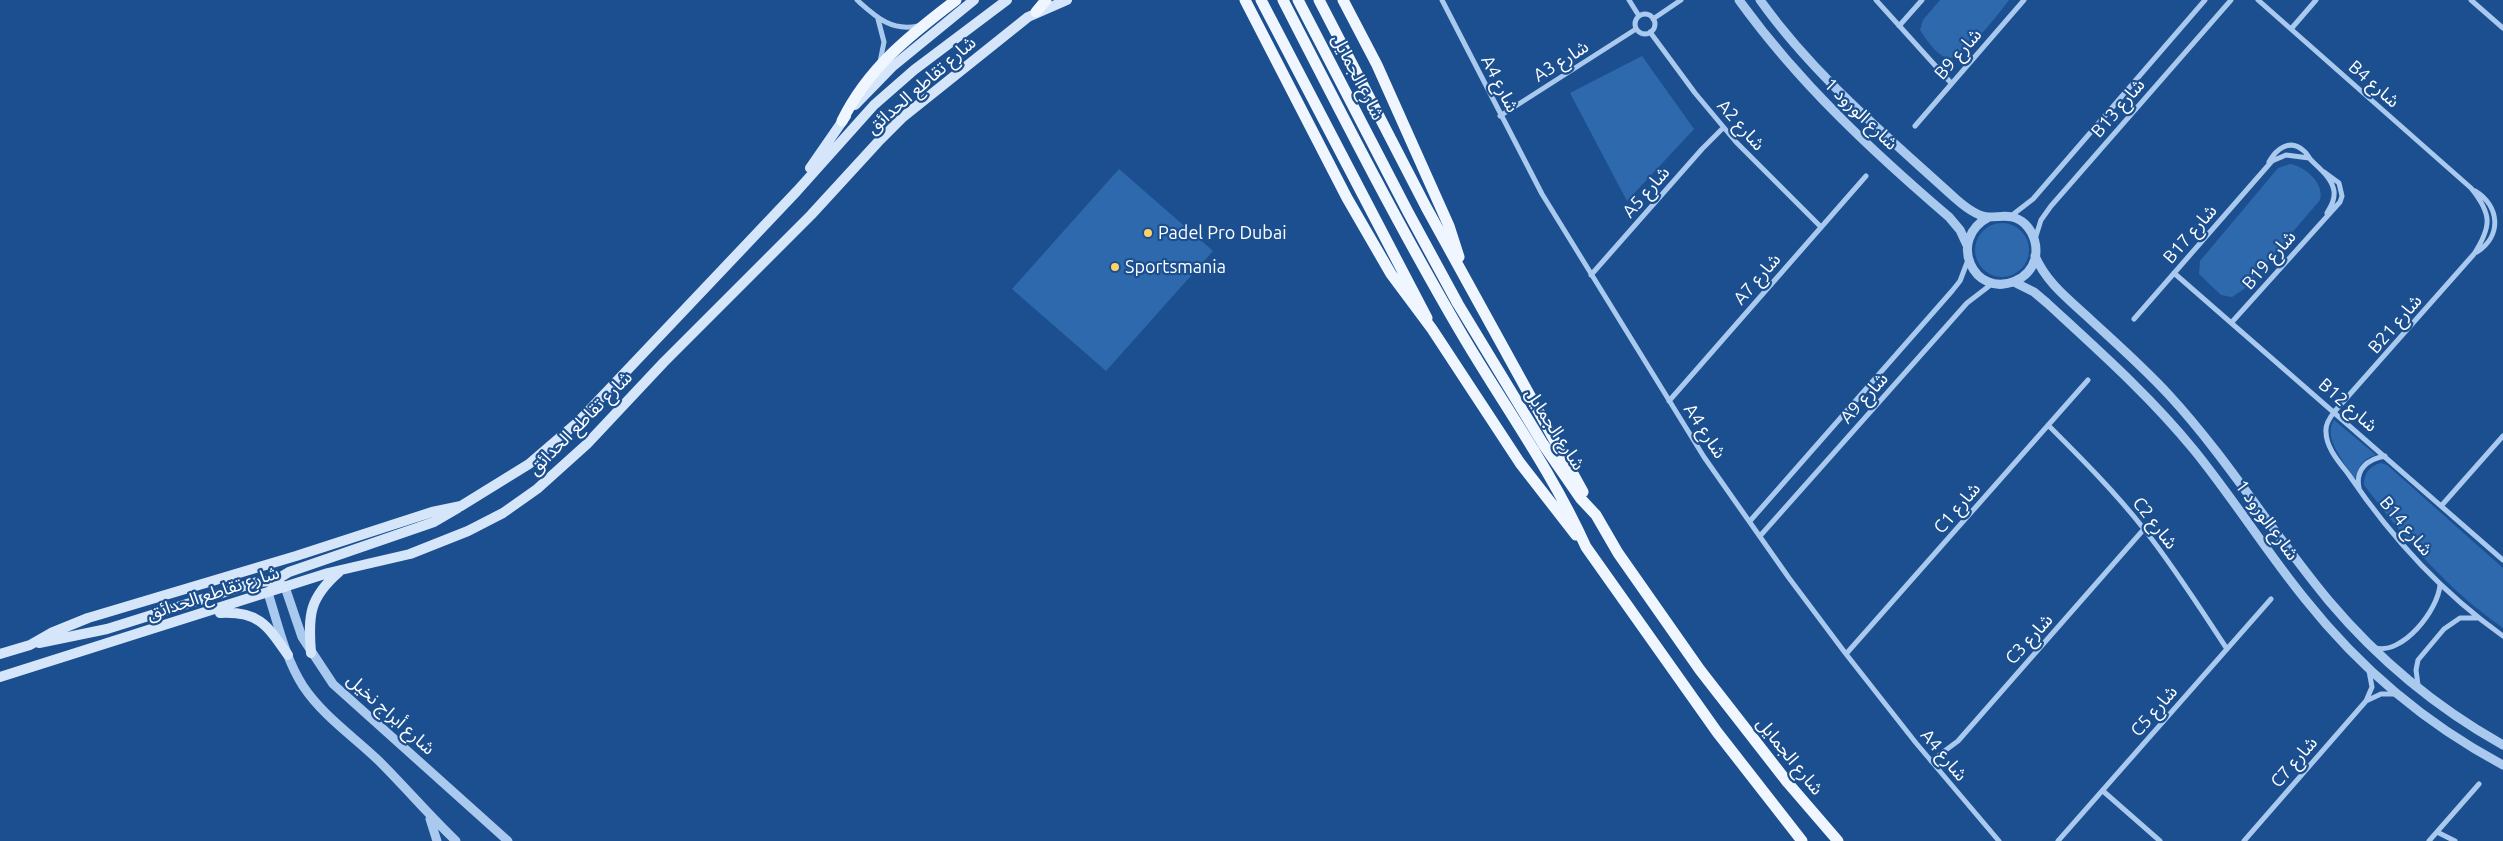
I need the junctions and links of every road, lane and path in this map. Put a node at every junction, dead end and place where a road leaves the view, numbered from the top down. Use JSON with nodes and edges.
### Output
{"nodes":[{"id":1,"x":857,"y":0,"type":"edge"},
{"id":2,"x":956,"y":0,"type":"edge"},
{"id":3,"x":974,"y":0,"type":"edge"},
{"id":4,"x":1006,"y":0,"type":"edge"},
{"id":5,"x":1046,"y":0,"type":"edge"},
{"id":6,"x":1067,"y":0,"type":"edge"},
{"id":7,"x":1262,"y":0,"type":"edge"},
{"id":8,"x":1283,"y":0,"type":"edge"},
{"id":9,"x":1298,"y":0,"type":"edge"},
{"id":10,"x":1318,"y":0,"type":"edge"},
{"id":11,"x":1343,"y":0,"type":"edge"},
{"id":12,"x":1442,"y":0,"type":"edge"},
{"id":13,"x":1629,"y":0,"type":"edge"},
{"id":14,"x":1681,"y":0,"type":"edge"},
{"id":15,"x":1739,"y":0,"type":"edge"},
{"id":16,"x":1760,"y":0,"type":"edge"},
{"id":17,"x":1876,"y":0,"type":"edge"},
{"id":18,"x":1922,"y":0,"type":"edge"},
{"id":19,"x":2024,"y":0,"type":"edge"},
{"id":20,"x":2205,"y":0,"type":"edge"},
{"id":21,"x":2231,"y":0,"type":"edge"},
{"id":22,"x":2258,"y":0,"type":"edge"},
{"id":23,"x":2316,"y":0,"type":"edge"},
{"id":24,"x":2471,"y":0,"type":"edge"},
{"id":25,"x":1245,"y":3,"type":"edge"},
{"id":26,"x":1036,"y":12,"type":"junction"},
{"id":27,"x":1639,"y":16,"type":"junction"},
{"id":28,"x":878,"y":19,"type":"junction"},
{"id":29,"x":1653,"y":19,"type":"junction"},
{"id":30,"x":925,"y":24,"type":"junction"},
{"id":31,"x":1899,"y":26,"type":"junction"},
{"id":32,"x":2503,"y":28,"type":"edge"},
{"id":33,"x":2291,"y":29,"type":"junction"},
{"id":34,"x":1636,"y":30,"type":"junction"},
{"id":35,"x":1650,"y":32,"type":"junction"},
{"id":36,"x":878,"y":66,"type":"junction"},
{"id":37,"x":1951,"y":83,"type":"junction"},
{"id":38,"x":1500,"y":116,"type":"junction"},
{"id":39,"x":842,"y":121,"type":"junction"},
{"id":40,"x":1915,"y":126,"type":"dead end"},
{"id":41,"x":1723,"y":128,"type":"junction"},
{"id":42,"x":2309,"y":158,"type":"junction"},
{"id":43,"x":2266,"y":167,"type":"junction"},
{"id":44,"x":1866,"y":176,"type":"dead end"},
{"id":45,"x":2471,"y":188,"type":"joint"},
{"id":46,"x":797,"y":191,"type":"junction"},
{"id":47,"x":2010,"y":216,"type":"junction"},
{"id":48,"x":1989,"y":217,"type":"junction"},
{"id":49,"x":1821,"y":228,"type":"junction"},
{"id":50,"x":2035,"y":239,"type":"junction"},
{"id":51,"x":1967,"y":245,"type":"junction"},
{"id":52,"x":2035,"y":256,"type":"junction"},
{"id":53,"x":1968,"y":259,"type":"junction"},
{"id":54,"x":1462,"y":271,"type":"junction"},
{"id":55,"x":2174,"y":273,"type":"junction"},
{"id":56,"x":1591,"y":275,"type":"junction"},
{"id":57,"x":2014,"y":282,"type":"junction"},
{"id":58,"x":1993,"y":283,"type":"junction"},
{"id":59,"x":2134,"y":319,"type":"dead end"},
{"id":60,"x":2232,"y":322,"type":"junction"},
{"id":61,"x":1432,"y":329,"type":"junction"},
{"id":62,"x":2088,"y":380,"type":"dead end"},
{"id":63,"x":1669,"y":401,"type":"junction"},
{"id":64,"x":2335,"y":412,"type":"junction"},
{"id":65,"x":2048,"y":425,"type":"junction"},
{"id":66,"x":2503,"y":436,"type":"edge"},
{"id":67,"x":2385,"y":456,"type":"junction"},
{"id":68,"x":2360,"y":491,"type":"junction"},
{"id":69,"x":2442,"y":505,"type":"junction"},
{"id":70,"x":461,"y":506,"type":"junction"},
{"id":71,"x":1596,"y":515,"type":"junction"},
{"id":72,"x":1750,"y":521,"type":"junction"},
{"id":73,"x":2144,"y":529,"type":"junction"},
{"id":74,"x":1760,"y":536,"type":"junction"},
{"id":75,"x":1586,"y":547,"type":"junction"},
{"id":76,"x":2503,"y":560,"type":"edge"},
{"id":77,"x":340,"y":570,"type":"junction"},
{"id":78,"x":273,"y":581,"type":"junction"},
{"id":79,"x":2440,"y":585,"type":"junction"},
{"id":80,"x":285,"y":587,"type":"junction"},
{"id":81,"x":268,"y":592,"type":"junction"},
{"id":82,"x":2271,"y":599,"type":"dead end"},
{"id":83,"x":206,"y":613,"type":"junction"},
{"id":84,"x":2478,"y":618,"type":"junction"},
{"id":85,"x":2503,"y":636,"type":"edge"},
{"id":86,"x":30,"y":645,"type":"junction"},
{"id":87,"x":2372,"y":648,"type":"junction"},
{"id":88,"x":2227,"y":649,"type":"junction"},
{"id":89,"x":311,"y":653,"type":"junction"},
{"id":90,"x":0,"y":654,"type":"edge"},
{"id":91,"x":1846,"y":654,"type":"junction"},
{"id":92,"x":288,"y":655,"type":"junction"},
{"id":93,"x":2368,"y":668,"type":"junction"},
{"id":94,"x":0,"y":677,"type":"edge"},
{"id":95,"x":2420,"y":688,"type":"junction"},
{"id":96,"x":2398,"y":694,"type":"junction"},
{"id":97,"x":2366,"y":701,"type":"junction"},
{"id":98,"x":2503,"y":745,"type":"edge"},
{"id":99,"x":1931,"y":762,"type":"junction"},
{"id":100,"x":2503,"y":765,"type":"edge"},
{"id":101,"x":2479,"y":784,"type":"dead end"},
{"id":102,"x":2103,"y":790,"type":"junction"},
{"id":103,"x":424,"y":810,"type":"junction"},
{"id":104,"x":2437,"y":832,"type":"junction"},
{"id":105,"x":437,"y":841,"type":"edge"},
{"id":106,"x":456,"y":841,"type":"edge"},
{"id":107,"x":508,"y":841,"type":"edge"},
{"id":108,"x":1802,"y":841,"type":"edge"},
{"id":109,"x":1838,"y":841,"type":"edge"},
{"id":110,"x":1999,"y":841,"type":"edge"},
{"id":111,"x":2058,"y":841,"type":"edge"},
{"id":112,"x":2160,"y":841,"type":"edge"},
{"id":113,"x":2244,"y":841,"type":"edge"},
{"id":114,"x":2429,"y":841,"type":"edge"},
{"id":115,"x":2454,"y":841,"type":"edge"}],
"edges":[{"from":1,"to":28,"type":"street"},
{"from":2,"to":30,"type":"main road"},
{"from":3,"to":39,"type":"main road"},
{"from":4,"to":46,"type":"main road","name":"شارع تقاطع الحدائق"},
{"from":5,"to":26,"type":"main road"},
{"from":6,"to":26,"type":"main road","name":"شارع تقاطع الحدائق"},
{"from":7,"to":61,"type":"main road"},
{"from":8,"to":75,"type":"main road","name":"شارع الجمايل"},
{"from":9,"to":71,"type":"main road","name":"شارع الجمايل"},
{"from":10,"to":54,"type":"main road"},
{"from":11,"to":54,"type":"main road"},
{"from":12,"to":38,"type":"street","name":"A4 شارع"},
{"from":13,"to":27,"type":"street"},
{"from":14,"to":29,"type":"street"},
{"from":15,"to":51,"type":"street","name":"شارع الورود 1"},
{"from":16,"to":48,"type":"street","name":"شارع الورود 1"},
{"from":17,"to":31,"type":"street"},
{"from":18,"to":31,"type":"street"},
{"from":19,"to":37,"type":"street","name":"B9 شارع"},
{"from":20,"to":47,"type":"street","name":"B13 شارع"},
{"from":21,"to":50,"type":"street","name":"B13 شارع"},
{"from":22,"to":33,"type":"street","name":"B4 شارع"},
{"from":23,"to":33,"type":"street"},
{"from":24,"to":32,"type":"street"},
{"from":25,"to":61,"type":"main road"},
{"from":26,"to":77,"type":"main road","name":"شارع تقاطع الحدائق"},
{"from":27,"to":29,"type":"street"},
{"from":27,"to":34,"type":"street"},
{"from":28,"to":30,"type":"street"},
{"from":28,"to":36,"type":"street"},
{"from":29,"to":35,"type":"street"},
{"from":30,"to":36,"type":"main road"},
{"from":31,"to":37,"type":"street"},
{"from":33,"to":45,"type":"street","name":"B4 شارع"},
{"from":34,"to":35,"type":"street"},
{"from":34,"to":38,"type":"street","name":"A3 شارع"},
{"from":35,"to":41,"type":"street","name":"A2 شارع"},
{"from":36,"to":39,"type":"main road"},
{"from":37,"to":40,"type":"street","name":"B9 شارع"},
{"from":38,"to":56,"type":"street","name":"A4 شارع"},
{"from":39,"to":46,"type":"main road"},
{"from":41,"to":49,"type":"street","name":"A2 شارع"},
{"from":41,"to":56,"type":"street","name":"A5 شارع"},
{"from":42,"to":43,"type":"street","name":"B17 شارع"},
{"from":42,"to":43,"type":"street","name":"B17 شارع"},
{"from":42,"to":60,"type":"street","name":"B19 شارع"},
{"from":43,"to":55,"type":"street","name":"B17 شارع"},
{"from":44,"to":49,"type":"street","name":"A7 شارع"},
{"from":45,"to":64,"type":"street","name":"B21 شارع"},
{"from":46,"to":70,"type":"main road","name":"شارع تقاطع الحدائق"},
{"from":47,"to":48,"type":"street","name":"شارع الورود 1"},
{"from":47,"to":50,"type":"street"},
{"from":48,"to":51,"type":"street"},
{"from":49,"to":63,"type":"street","name":"A7 شارع"},
{"from":50,"to":52,"type":"street"},
{"from":51,"to":53,"type":"street","name":"شارع الورود 1"},
{"from":52,"to":57,"type":"street"},
{"from":52,"to":87,"type":"street","name":"شارع الورود 1"},
{"from":53,"to":58,"type":"street"},
{"from":53,"to":72,"type":"street","name":"A9 شارع"},
{"from":54,"to":71,"type":"main road"},
{"from":55,"to":59,"type":"street","name":"B17 شارع"},
{"from":55,"to":60,"type":"street","name":"B12 شارع"},
{"from":56,"to":63,"type":"street","name":"A4 شارع"},
{"from":57,"to":58,"type":"street"},
{"from":57,"to":93,"type":"street","name":"شارع الورود 1"},
{"from":58,"to":74,"type":"street","name":"A9 شارع"},
{"from":60,"to":64,"type":"street","name":"B12 شارع"},
{"from":61,"to":75,"type":"main road"},
{"from":62,"to":65,"type":"street","name":"C1 شارع"},
{"from":63,"to":72,"type":"street","name":"A4 شارع"},
{"from":64,"to":67,"type":"street","name":"B12 شارع"},
{"from":64,"to":68,"type":"street","name":"B14 شارع"},
{"from":65,"to":73,"type":"street","name":"C2 شارع"},
{"from":65,"to":91,"type":"street","name":"C1 شارع"},
{"from":66,"to":69,"type":"street"},
{"from":67,"to":68,"type":"street"},
{"from":67,"to":69,"type":"street","name":"B12 شارع"},
{"from":68,"to":79,"type":"street","name":"B14 شارع"},
{"from":69,"to":76,"type":"street","name":"B12 شارع"},
{"from":70,"to":78,"type":"main road"},
{"from":70,"to":86,"type":"main road","name":"شارع تقاطع الحدائق"},
{"from":71,"to":109,"type":"main road","name":"شارع الجمايل"},
{"from":72,"to":74,"type":"street","name":"A4 شارع"},
{"from":73,"to":88,"type":"street","name":"C2 شارع"},
{"from":73,"to":99,"type":"street","name":"C3 شارع"},
{"from":74,"to":91,"type":"street","name":"A4 شارع"},
{"from":75,"to":108,"type":"main road","name":"شارع الجمايل"},
{"from":77,"to":80,"type":"main road","name":"شارع تقاطع الحدائق"},
{"from":77,"to":89,"type":"main road"},
{"from":78,"to":80,"type":"main road"},
{"from":78,"to":81,"type":"main road"},
{"from":78,"to":86,"type":"main road"},
{"from":79,"to":84,"type":"street","name":"B14 شارع"},
{"from":79,"to":87,"type":"street"},
{"from":80,"to":81,"type":"main road","name":"شارع تقاطع الحدائق"},
{"from":80,"to":89,"type":"street","name":"شارع أبراج نخيل"},
{"from":81,"to":83,"type":"main road","name":"شارع تقاطع الحدائق"},
{"from":81,"to":92,"type":"street"},
{"from":82,"to":88,"type":"street","name":"C5 شارع"},
{"from":83,"to":92,"type":"main road"},
{"from":83,"to":94,"type":"main road","name":"شارع تقاطع الحدائق"},
{"from":84,"to":85,"type":"street","name":"B14 شارع"},
{"from":84,"to":95,"type":"street"},
{"from":86,"to":90,"type":"main road","name":"شارع تقاطع الحدائق"},
{"from":87,"to":95,"type":"street","name":"شارع الورود 1"},
{"from":88,"to":102,"type":"street","name":"C5 شارع"},
{"from":89,"to":107,"type":"street","name":"شارع أبراج نخيل"},
{"from":91,"to":99,"type":"street","name":"A4 شارع"},
{"from":92,"to":103,"type":"street"},
{"from":93,"to":96,"type":"street","name":"شارع الورود 1"},
{"from":93,"to":97,"type":"street"},
{"from":95,"to":98,"type":"street","name":"شارع الورود 1"},
{"from":96,"to":97,"type":"street"},
{"from":96,"to":100,"type":"street","name":"شارع الورود 1"},
{"from":97,"to":113,"type":"street","name":"C7 شارع"},
{"from":99,"to":110,"type":"street","name":"A4 شارع"},
{"from":101,"to":104,"type":"street"},
{"from":102,"to":111,"type":"street","name":"C5 شارع"},
{"from":102,"to":112,"type":"street"},
{"from":103,"to":105,"type":"street"},
{"from":103,"to":106,"type":"street"},
{"from":104,"to":114,"type":"street"},
{"from":104,"to":115,"type":"street"}]}
